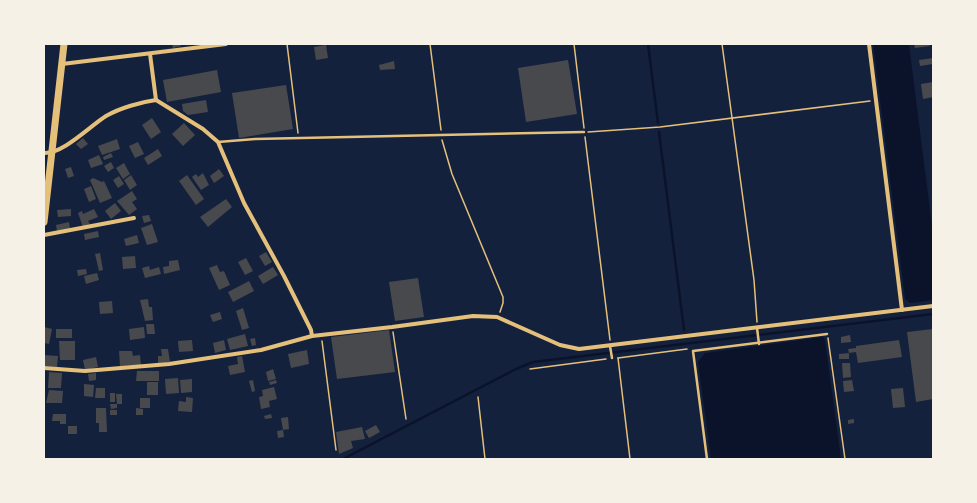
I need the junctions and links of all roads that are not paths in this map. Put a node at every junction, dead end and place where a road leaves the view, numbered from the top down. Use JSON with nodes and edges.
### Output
{"nodes":[{"id":1,"x":64,"y":44,"type":"edge"},
{"id":2,"x":226,"y":44,"type":"edge"},
{"id":3,"x":869,"y":44,"type":"edge"},
{"id":4,"x":150,"y":54,"type":"junction"},
{"id":5,"x":62,"y":64,"type":"junction"},
{"id":6,"x":156,"y":100,"type":"junction"},
{"id":7,"x":584,"y":132,"type":"road end"},
{"id":8,"x":218,"y":142,"type":"junction"},
{"id":9,"x":44,"y":153,"type":"edge"},
{"id":10,"x":52,"y":153,"type":"junction"},
{"id":11,"x":134,"y":218,"type":"dead end"},
{"id":12,"x":44,"y":222,"type":"edge"},
{"id":13,"x":44,"y":235,"type":"edge"},
{"id":14,"x":933,"y":306,"type":"edge"},
{"id":15,"x":902,"y":310,"type":"junction"},
{"id":16,"x":758,"y":330,"type":"junction"},
{"id":17,"x":827,"y":334,"type":"road end"},
{"id":18,"x":312,"y":336,"type":"junction"},
{"id":19,"x":759,"y":342,"type":"junction"},
{"id":20,"x":610,"y":347,"type":"junction"},
{"id":21,"x":612,"y":357,"type":"road end"},
{"id":22,"x":44,"y":368,"type":"edge"},
{"id":23,"x":707,"y":459,"type":"edge"}],
"edges":[{"from":1,"to":5,"type":"main road"},
{"from":2,"to":4,"type":"street"},
{"from":3,"to":15,"type":"street"},
{"from":4,"to":5,"type":"street"},
{"from":4,"to":6,"type":"street"},
{"from":5,"to":10,"type":"main road"},
{"from":6,"to":8,"type":"street"},
{"from":6,"to":10,"type":"street"},
{"from":7,"to":8,"type":"lane"},
{"from":8,"to":18,"type":"street"},
{"from":9,"to":10,"type":"street"},
{"from":10,"to":12,"type":"main road"},
{"from":11,"to":13,"type":"street"},
{"from":14,"to":15,"type":"street"},
{"from":15,"to":16,"type":"street"},
{"from":16,"to":19,"type":"lane"},
{"from":16,"to":20,"type":"street"},
{"from":17,"to":19,"type":"lane"},
{"from":18,"to":20,"type":"street"},
{"from":18,"to":22,"type":"street"},
{"from":19,"to":23,"type":"lane"},
{"from":20,"to":21,"type":"lane"}]}
